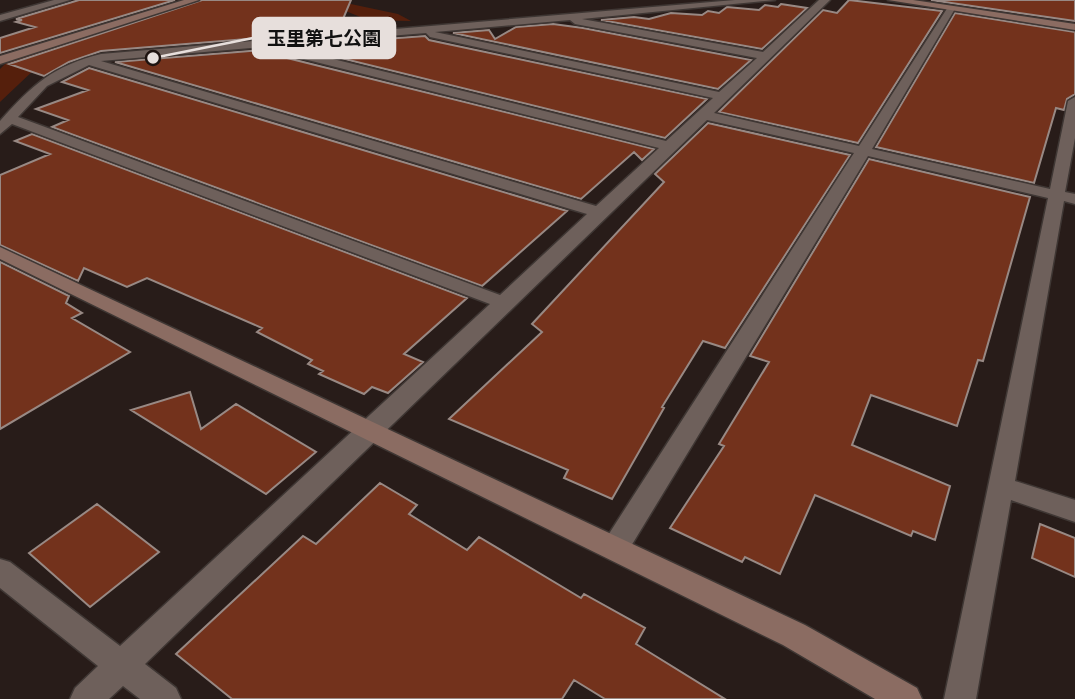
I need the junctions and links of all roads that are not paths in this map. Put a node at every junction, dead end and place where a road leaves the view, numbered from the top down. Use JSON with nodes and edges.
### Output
{"nodes":[{"id":1,"x":65,"y":0,"type":"edge"},
{"id":2,"x":194,"y":0,"type":"edge"},
{"id":3,"x":770,"y":0,"type":"edge"},
{"id":4,"x":824,"y":0,"type":"edge"},
{"id":5,"x":893,"y":0,"type":"edge"},
{"id":6,"x":952,"y":9,"type":"junction"},
{"id":7,"x":549,"y":17,"type":"junction"},
{"id":8,"x":0,"y":18,"type":"edge"},
{"id":9,"x":1075,"y":27,"type":"edge"},
{"id":10,"x":407,"y":29,"type":"junction"},
{"id":11,"x":248,"y":42,"type":"junction"},
{"id":12,"x":767,"y":56,"type":"junction"},
{"id":13,"x":0,"y":60,"type":"edge"},
{"id":14,"x":87,"y":61,"type":"junction"},
{"id":15,"x":724,"y":97,"type":"junction"},
{"id":16,"x":1075,"y":101,"type":"edge"},
{"id":17,"x":705,"y":115,"type":"junction"},
{"id":18,"x":5,"y":125,"type":"edge"},
{"id":19,"x":1073,"y":126,"type":"edge"},
{"id":20,"x":671,"y":147,"type":"junction"},
{"id":21,"x":863,"y":151,"type":"junction"},
{"id":22,"x":1066,"y":197,"type":"edge"},
{"id":23,"x":601,"y":213,"type":"junction"},
{"id":24,"x":0,"y":252,"type":"edge"},
{"id":25,"x":505,"y":303,"type":"junction"},
{"id":26,"x":371,"y":430,"type":"junction"},
{"id":27,"x":1001,"y":486,"type":"junction"},
{"id":28,"x":1075,"y":511,"type":"edge"},
{"id":29,"x":615,"y":548,"type":"junction"},
{"id":30,"x":0,"y":572,"type":"edge"},
{"id":31,"x":122,"y":666,"type":"junction"},
{"id":32,"x":86,"y":699,"type":"edge"},
{"id":33,"x":165,"y":699,"type":"edge"},
{"id":34,"x":906,"y":699,"type":"edge"},
{"id":35,"x":960,"y":699,"type":"edge"}],
"edges":[{"from":1,"to":8,"type":"street"},
{"from":2,"to":13,"type":"street"},
{"from":3,"to":7,"type":"street"},
{"from":4,"to":12,"type":"street"},
{"from":5,"to":6,"type":"street"},
{"from":6,"to":9,"type":"street"},
{"from":6,"to":21,"type":"street"},
{"from":7,"to":10,"type":"street"},
{"from":7,"to":12,"type":"street"},
{"from":10,"to":11,"type":"street"},
{"from":10,"to":15,"type":"street"},
{"from":11,"to":14,"type":"street"},
{"from":11,"to":20,"type":"street"},
{"from":12,"to":15,"type":"street"},
{"from":14,"to":18,"type":"street"},
{"from":14,"to":23,"type":"street"},
{"from":15,"to":17,"type":"street"},
{"from":16,"to":19,"type":"street"},
{"from":17,"to":20,"type":"street"},
{"from":17,"to":21,"type":"street"},
{"from":18,"to":25,"type":"street"},
{"from":19,"to":22,"type":"street"},
{"from":20,"to":23,"type":"street"},
{"from":21,"to":22,"type":"street"},
{"from":21,"to":29,"type":"street"},
{"from":22,"to":27,"type":"street"},
{"from":23,"to":25,"type":"street"},
{"from":24,"to":26,"type":"street"},
{"from":25,"to":26,"type":"street"},
{"from":26,"to":29,"type":"street"},
{"from":26,"to":31,"type":"street"},
{"from":27,"to":28,"type":"street"},
{"from":27,"to":35,"type":"street"},
{"from":29,"to":34,"type":"street"},
{"from":30,"to":31,"type":"street"},
{"from":31,"to":32,"type":"street"},
{"from":31,"to":33,"type":"street"}]}
